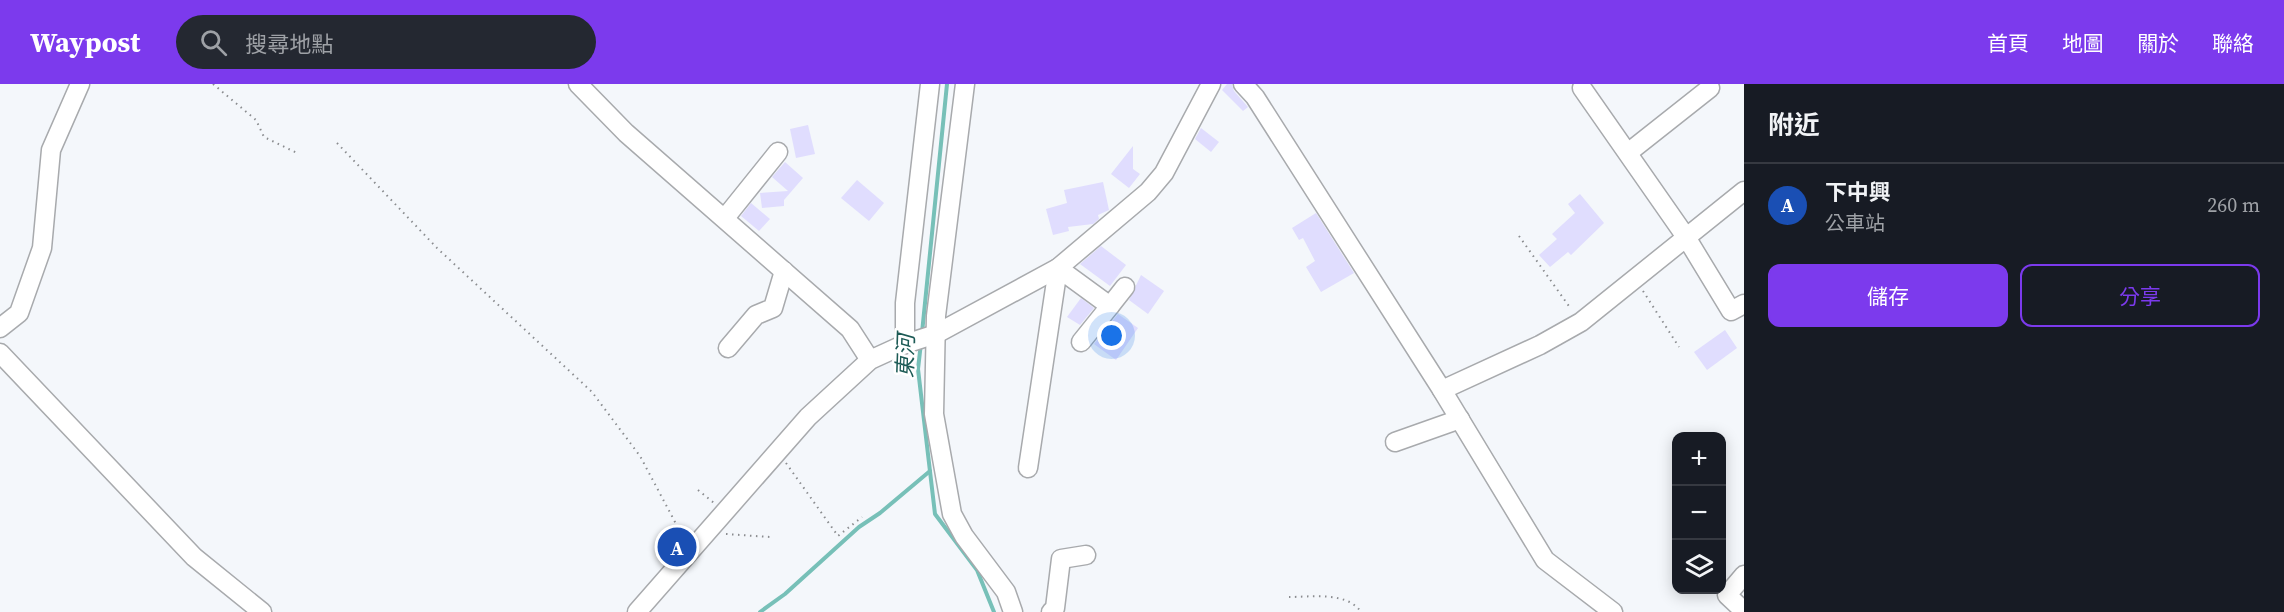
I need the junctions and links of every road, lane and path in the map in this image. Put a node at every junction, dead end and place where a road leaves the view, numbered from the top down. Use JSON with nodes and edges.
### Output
{"nodes":[{"id":1,"x":80,"y":84,"type":"edge"},
{"id":2,"x":213,"y":84,"type":"edge"},
{"id":3,"x":578,"y":84,"type":"edge"},
{"id":4,"x":930,"y":84,"type":"edge"},
{"id":5,"x":965,"y":84,"type":"edge"},
{"id":6,"x":1211,"y":84,"type":"edge"},
{"id":7,"x":1243,"y":84,"type":"edge"},
{"id":8,"x":1582,"y":88,"type":"dead end"},
{"id":9,"x":1710,"y":88,"type":"dead end"},
{"id":10,"x":337,"y":143,"type":"dead end"},
{"id":11,"x":778,"y":152,"type":"dead end"},
{"id":12,"x":1629,"y":152,"type":"junction"},
{"id":13,"x":297,"y":153,"type":"dead end"},
{"id":14,"x":1744,"y":191,"type":"edge"},
{"id":15,"x":725,"y":218,"type":"junction"},
{"id":16,"x":1519,"y":236,"type":"dead end"},
{"id":17,"x":1686,"y":237,"type":"junction"},
{"id":18,"x":1058,"y":268,"type":"junction"},
{"id":19,"x":784,"y":271,"type":"junction"},
{"id":20,"x":1636,"y":281,"type":"junction"},
{"id":21,"x":1125,"y":287,"type":"dead end"},
{"id":22,"x":1744,"y":304,"type":"edge"},
{"id":23,"x":1110,"y":306,"type":"junction"},
{"id":24,"x":1581,"y":322,"type":"junction"},
{"id":25,"x":0,"y":328,"type":"edge"},
{"id":26,"x":936,"y":334,"type":"junction"},
{"id":27,"x":1081,"y":342,"type":"dead end"},
{"id":28,"x":905,"y":344,"type":"junction"},
{"id":29,"x":1678,"y":346,"type":"dead end"},
{"id":30,"x":728,"y":348,"type":"dead end"},
{"id":31,"x":0,"y":353,"type":"edge"},
{"id":32,"x":870,"y":360,"type":"junction"},
{"id":33,"x":1442,"y":390,"type":"junction"},
{"id":34,"x":1460,"y":419,"type":"junction"},
{"id":35,"x":1395,"y":442,"type":"dead end"},
{"id":36,"x":777,"y":452,"type":"junction"},
{"id":37,"x":1028,"y":468,"type":"dead end"},
{"id":38,"x":698,"y":490,"type":"dead end"},
{"id":39,"x":862,"y":517,"type":"dead end"},
{"id":40,"x":719,"y":518,"type":"junction"},
{"id":41,"x":770,"y":537,"type":"dead end"},
{"id":42,"x":689,"y":551,"type":"junction"},
{"id":43,"x":1086,"y":555,"type":"dead end"},
{"id":44,"x":1744,"y":574,"type":"edge"},
{"id":45,"x":1289,"y":597,"type":"dead end"},
{"id":46,"x":1744,"y":611,"type":"edge"},
{"id":47,"x":262,"y":612,"type":"edge"},
{"id":48,"x":637,"y":612,"type":"edge"},
{"id":49,"x":1013,"y":612,"type":"edge"},
{"id":50,"x":1052,"y":612,"type":"edge"},
{"id":51,"x":1361,"y":612,"type":"edge"},
{"id":52,"x":1613,"y":612,"type":"edge"}],
"edges":[{"from":1,"to":25,"type":"street"},
{"from":2,"to":13,"type":"path"},
{"from":3,"to":15,"type":"street"},
{"from":4,"to":28,"type":"street"},
{"from":5,"to":26,"type":"street"},
{"from":6,"to":18,"type":"street"},
{"from":7,"to":33,"type":"street"},
{"from":8,"to":12,"type":"street"},
{"from":9,"to":12,"type":"street"},
{"from":10,"to":42,"type":"path"},
{"from":11,"to":15,"type":"street"},
{"from":12,"to":17,"type":"street"},
{"from":14,"to":17,"type":"street"},
{"from":15,"to":19,"type":"street"},
{"from":16,"to":24,"type":"path"},
{"from":17,"to":20,"type":"street"},
{"from":17,"to":22,"type":"street"},
{"from":18,"to":23,"type":"street"},
{"from":18,"to":26,"type":"street"},
{"from":18,"to":37,"type":"street"},
{"from":19,"to":30,"type":"street"},
{"from":19,"to":32,"type":"street"},
{"from":20,"to":24,"type":"street"},
{"from":20,"to":29,"type":"path"},
{"from":21,"to":23,"type":"street"},
{"from":23,"to":27,"type":"street"},
{"from":24,"to":33,"type":"street"},
{"from":26,"to":28,"type":"street"},
{"from":26,"to":49,"type":"street"},
{"from":28,"to":32,"type":"street"},
{"from":31,"to":47,"type":"street"},
{"from":32,"to":36,"type":"street"},
{"from":33,"to":34,"type":"street"},
{"from":34,"to":35,"type":"street"},
{"from":34,"to":52,"type":"street"},
{"from":36,"to":39,"type":"path"},
{"from":36,"to":40,"type":"street"},
{"from":38,"to":40,"type":"path"},
{"from":40,"to":41,"type":"path"},
{"from":40,"to":42,"type":"street"},
{"from":42,"to":48,"type":"street"},
{"from":43,"to":50,"type":"street"},
{"from":44,"to":46,"type":"street"},
{"from":45,"to":51,"type":"path"}]}
